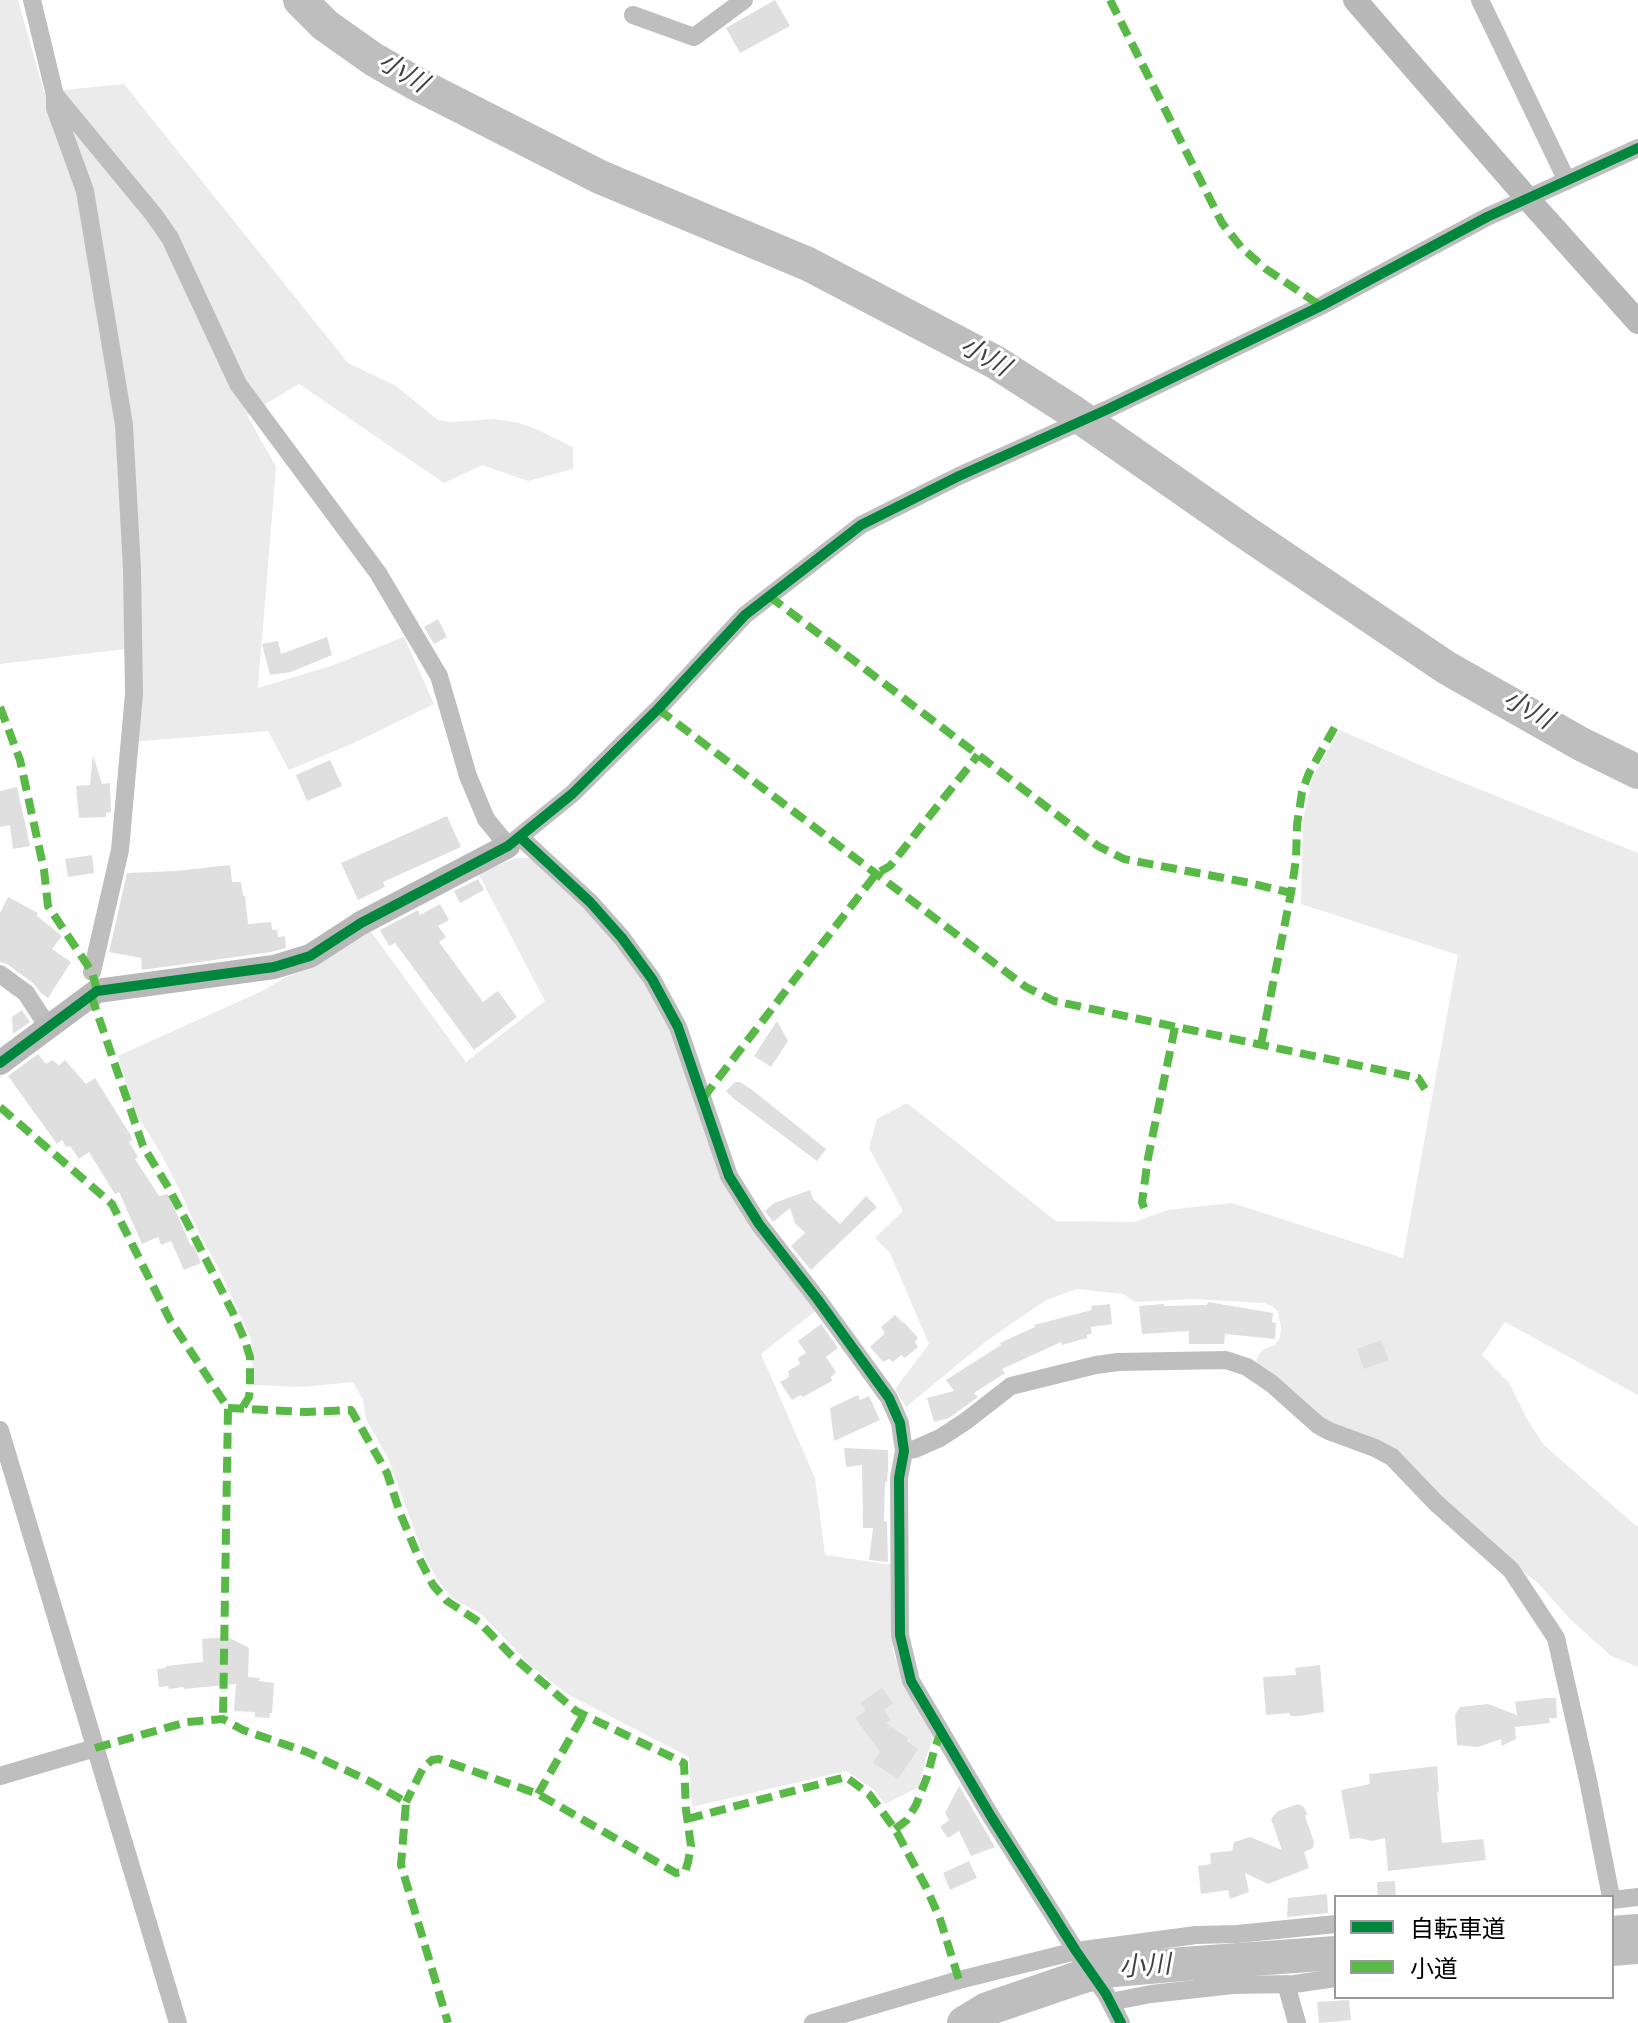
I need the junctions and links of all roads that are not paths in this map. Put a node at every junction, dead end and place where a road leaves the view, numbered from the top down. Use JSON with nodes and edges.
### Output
{"nodes":[{"id":1,"x":32,"y":0,"type":"edge"},
{"id":2,"x":744,"y":0,"type":"edge"},
{"id":3,"x":1355,"y":0,"type":"edge"},
{"id":4,"x":1480,"y":0,"type":"edge"},
{"id":5,"x":633,"y":15,"type":"dead end"},
{"id":6,"x":55,"y":95,"type":"junction"},
{"id":7,"x":1638,"y":148,"type":"edge"},
{"id":8,"x":1567,"y":181,"type":"junction"},
{"id":9,"x":1527,"y":198,"type":"junction"},
{"id":10,"x":1638,"y":322,"type":"edge"},
{"id":11,"x":514,"y":842,"type":"junction"},
{"id":12,"x":92,"y":972,"type":"dead end"},
{"id":13,"x":0,"y":974,"type":"edge"},
{"id":14,"x":48,"y":1027,"type":"junction"},
{"id":15,"x":0,"y":1063,"type":"edge"},
{"id":16,"x":0,"y":1430,"type":"edge"},
{"id":17,"x":904,"y":1451,"type":"junction"},
{"id":18,"x":95,"y":1748,"type":"junction"},
{"id":19,"x":0,"y":1776,"type":"edge"},
{"id":20,"x":1610,"y":1895,"type":"edge"},
{"id":21,"x":1638,"y":1897,"type":"edge"},
{"id":22,"x":1614,"y":1898,"type":"edge"},
{"id":23,"x":1334,"y":1924,"type":"edge"},
{"id":24,"x":1076,"y":1951,"type":"junction"},
{"id":25,"x":1638,"y":1955,"type":"edge"},
{"id":26,"x":1614,"y":1957,"type":"edge"},
{"id":27,"x":1334,"y":1978,"type":"edge"},
{"id":28,"x":1286,"y":1984,"type":"junction"},
{"id":29,"x":1108,"y":1998,"type":"junction"},
{"id":30,"x":178,"y":2023,"type":"edge"},
{"id":31,"x":813,"y":2023,"type":"edge"},
{"id":32,"x":1121,"y":2023,"type":"edge"},
{"id":33,"x":1297,"y":2023,"type":"edge"}],
"edges":[{"from":1,"to":6,"type":"street"},
{"from":2,"to":5,"type":"street"},
{"from":3,"to":9,"type":"street"},
{"from":4,"to":8,"type":"street"},
{"from":6,"to":11,"type":"street"},
{"from":6,"to":12,"type":"street"},
{"from":7,"to":8,"type":"street"},
{"from":8,"to":9,"type":"street"},
{"from":9,"to":10,"type":"street"},
{"from":9,"to":11,"type":"street"},
{"from":11,"to":14,"type":"street"},
{"from":11,"to":17,"type":"street"},
{"from":13,"to":14,"type":"street"},
{"from":14,"to":15,"type":"street"},
{"from":16,"to":18,"type":"street"},
{"from":17,"to":20,"type":"street"},
{"from":17,"to":24,"type":"street"},
{"from":18,"to":19,"type":"street"},
{"from":18,"to":30,"type":"street"},
{"from":21,"to":22,"type":"street"},
{"from":23,"to":24,"type":"street"},
{"from":24,"to":29,"type":"street"},
{"from":24,"to":31,"type":"street"},
{"from":25,"to":26,"type":"street"},
{"from":27,"to":28,"type":"street"},
{"from":28,"to":29,"type":"street"},
{"from":28,"to":33,"type":"street"},
{"from":29,"to":32,"type":"street"}]}
